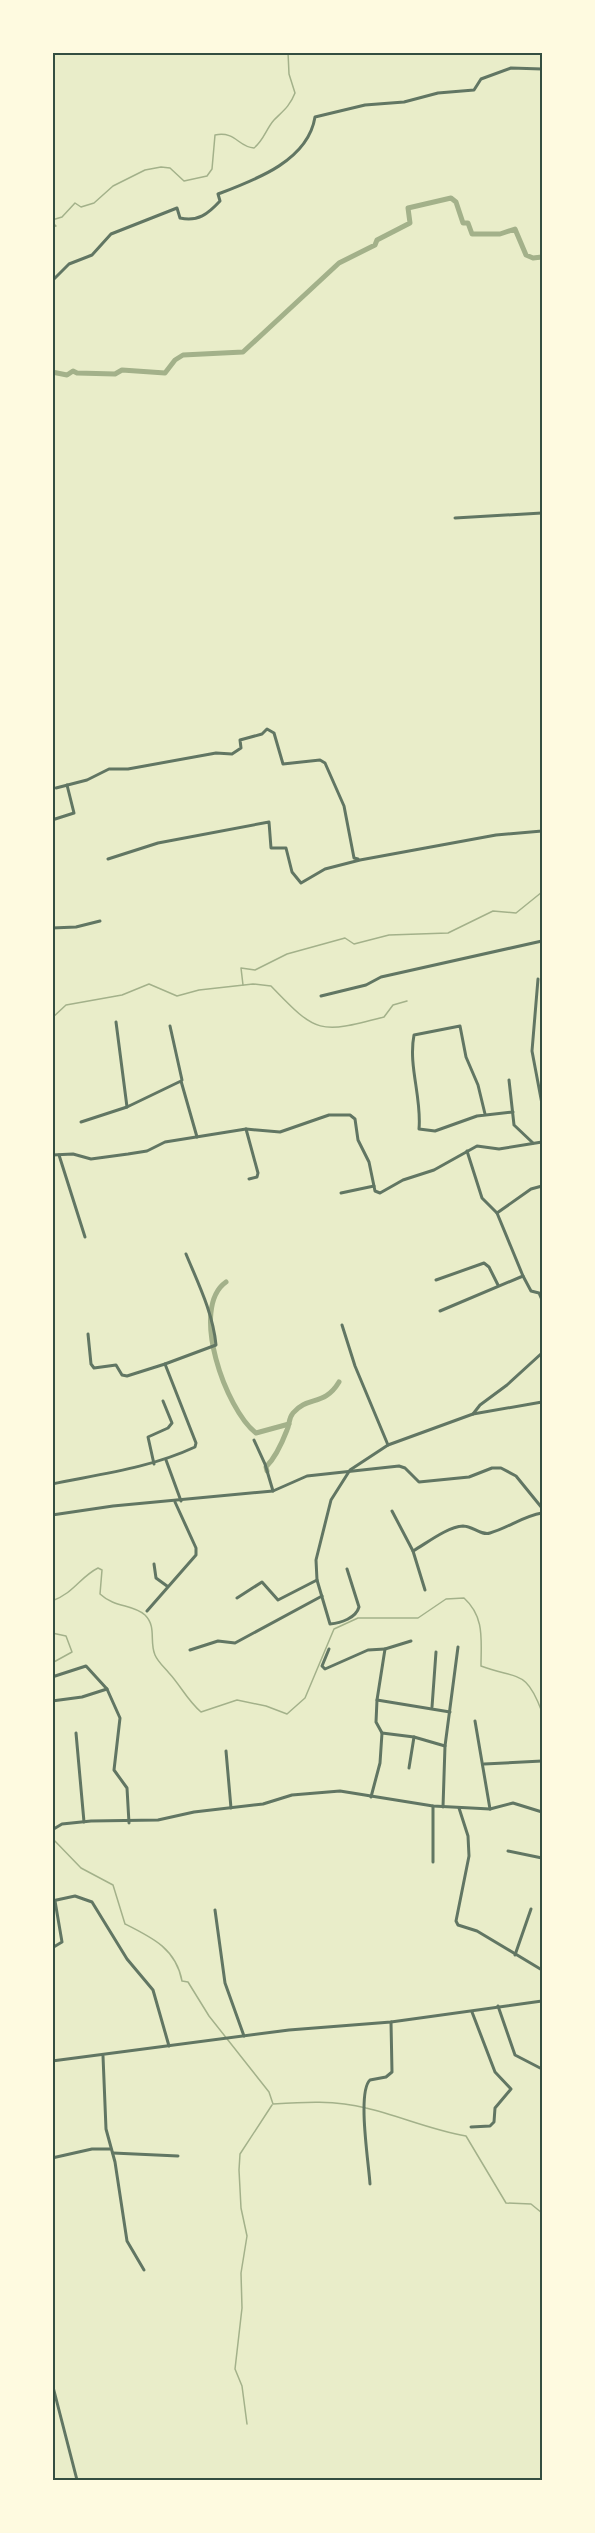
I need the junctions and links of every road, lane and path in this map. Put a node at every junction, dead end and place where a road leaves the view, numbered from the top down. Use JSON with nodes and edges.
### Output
{"nodes":[{"id":1,"x":543,"y":69,"type":"edge"},
{"id":2,"x":52,"y":301,"type":"edge"},
{"id":3,"x":543,"y":513,"type":"edge"},
{"id":4,"x":455,"y":518,"type":"dead end"},
{"id":5,"x":67,"y":785,"type":"junction"},
{"id":6,"x":56,"y":788,"type":"dead end"},
{"id":7,"x":52,"y":820,"type":"edge"},
{"id":8,"x":543,"y":831,"type":"edge"},
{"id":9,"x":108,"y":859,"type":"dead end"},
{"id":10,"x":360,"y":860,"type":"junction"},
{"id":11,"x":100,"y":921,"type":"dead end"},
{"id":12,"x":52,"y":928,"type":"edge"},
{"id":13,"x":543,"y":941,"type":"edge"},
{"id":14,"x":538,"y":979,"type":"dead end"},
{"id":15,"x":321,"y":996,"type":"dead end"},
{"id":16,"x":116,"y":1022,"type":"dead end"},
{"id":17,"x":170,"y":1026,"type":"dead end"},
{"id":18,"x":540,"y":1077,"type":"edge"},
{"id":19,"x":509,"y":1080,"type":"dead end"},
{"id":20,"x":183,"y":1082,"type":"junction"},
{"id":21,"x":543,"y":1104,"type":"edge"},
{"id":22,"x":127,"y":1107,"type":"junction"},
{"id":23,"x":513,"y":1112,"type":"junction"},
{"id":24,"x":485,"y":1114,"type":"junction"},
{"id":25,"x":543,"y":1119,"type":"edge"},
{"id":26,"x":81,"y":1122,"type":"dead end"},
{"id":27,"x":543,"y":1126,"type":"edge"},
{"id":28,"x":246,"y":1130,"type":"junction"},
{"id":29,"x":197,"y":1137,"type":"junction"},
{"id":30,"x":543,"y":1142,"type":"edge"},
{"id":31,"x":533,"y":1143,"type":"junction"},
{"id":32,"x":467,"y":1151,"type":"junction"},
{"id":33,"x":52,"y":1155,"type":"edge"},
{"id":34,"x":59,"y":1155,"type":"junction"},
{"id":35,"x":249,"y":1179,"type":"dead end"},
{"id":36,"x":374,"y":1186,"type":"junction"},
{"id":37,"x":543,"y":1186,"type":"edge"},
{"id":38,"x":341,"y":1193,"type":"dead end"},
{"id":39,"x":497,"y":1214,"type":"junction"},
{"id":40,"x":85,"y":1237,"type":"dead end"},
{"id":41,"x":186,"y":1254,"type":"dead end"},
{"id":42,"x":523,"y":1276,"type":"junction"},
{"id":43,"x":436,"y":1280,"type":"dead end"},
{"id":44,"x":498,"y":1285,"type":"junction"},
{"id":45,"x":543,"y":1300,"type":"edge"},
{"id":46,"x":440,"y":1311,"type":"dead end"},
{"id":47,"x":342,"y":1325,"type":"dead end"},
{"id":48,"x":88,"y":1334,"type":"dead end"},
{"id":49,"x":543,"y":1353,"type":"edge"},
{"id":50,"x":165,"y":1364,"type":"junction"},
{"id":51,"x":163,"y":1401,"type":"dead end"},
{"id":52,"x":543,"y":1402,"type":"edge"},
{"id":53,"x":473,"y":1414,"type":"junction"},
{"id":54,"x":254,"y":1440,"type":"dead end"},
{"id":55,"x":388,"y":1445,"type":"junction"},
{"id":56,"x":166,"y":1460,"type":"junction"},
{"id":57,"x":154,"y":1464,"type":"junction"},
{"id":58,"x":350,"y":1470,"type":"junction"},
{"id":59,"x":52,"y":1484,"type":"edge"},
{"id":60,"x":273,"y":1491,"type":"junction"},
{"id":61,"x":175,"y":1502,"type":"junction"},
{"id":62,"x":181,"y":1502,"type":"junction"},
{"id":63,"x":543,"y":1508,"type":"edge"},
{"id":64,"x":392,"y":1511,"type":"dead end"},
{"id":65,"x":543,"y":1513,"type":"edge"},
{"id":66,"x":52,"y":1515,"type":"edge"},
{"id":67,"x":413,"y":1551,"type":"junction"},
{"id":68,"x":154,"y":1563,"type":"dead end"},
{"id":69,"x":347,"y":1569,"type":"dead end"},
{"id":70,"x":317,"y":1580,"type":"junction"},
{"id":71,"x":167,"y":1586,"type":"junction"},
{"id":72,"x":425,"y":1590,"type":"dead end"},
{"id":73,"x":322,"y":1595,"type":"junction"},
{"id":74,"x":237,"y":1598,"type":"dead end"},
{"id":75,"x":147,"y":1611,"type":"dead end"},
{"id":76,"x":411,"y":1641,"type":"dead end"},
{"id":77,"x":458,"y":1647,"type":"dead end"},
{"id":78,"x":329,"y":1649,"type":"dead end"},
{"id":79,"x":385,"y":1649,"type":"junction"},
{"id":80,"x":190,"y":1650,"type":"dead end"},
{"id":81,"x":436,"y":1652,"type":"dead end"},
{"id":82,"x":52,"y":1677,"type":"edge"},
{"id":83,"x":107,"y":1689,"type":"junction"},
{"id":84,"x":377,"y":1700,"type":"junction"},
{"id":85,"x":52,"y":1701,"type":"edge"},
{"id":86,"x":432,"y":1708,"type":"junction"},
{"id":87,"x":450,"y":1712,"type":"junction"},
{"id":88,"x":475,"y":1721,"type":"dead end"},
{"id":89,"x":76,"y":1733,"type":"dead end"},
{"id":90,"x":382,"y":1733,"type":"junction"},
{"id":91,"x":414,"y":1737,"type":"junction"},
{"id":92,"x":445,"y":1746,"type":"junction"},
{"id":93,"x":226,"y":1751,"type":"dead end"},
{"id":94,"x":542,"y":1761,"type":"edge"},
{"id":95,"x":484,"y":1764,"type":"junction"},
{"id":96,"x":409,"y":1768,"type":"dead end"},
{"id":97,"x":371,"y":1797,"type":"junction"},
{"id":98,"x":434,"y":1806,"type":"junction"},
{"id":99,"x":443,"y":1807,"type":"junction"},
{"id":100,"x":231,"y":1808,"type":"junction"},
{"id":101,"x":459,"y":1808,"type":"junction"},
{"id":102,"x":490,"y":1809,"type":"junction"},
{"id":103,"x":543,"y":1812,"type":"edge"},
{"id":104,"x":84,"y":1822,"type":"junction"},
{"id":105,"x":129,"y":1822,"type":"junction"},
{"id":106,"x":52,"y":1830,"type":"edge"},
{"id":107,"x":507,"y":1851,"type":"dead end"},
{"id":108,"x":543,"y":1858,"type":"edge"},
{"id":109,"x":433,"y":1862,"type":"dead end"},
{"id":110,"x":54,"y":1900,"type":"edge"},
{"id":111,"x":215,"y":1910,"type":"dead end"},
{"id":112,"x":531,"y":1910,"type":"dead end"},
{"id":113,"x":52,"y":1947,"type":"edge"},
{"id":114,"x":515,"y":1955,"type":"junction"},
{"id":115,"x":543,"y":1970,"type":"edge"},
{"id":116,"x":543,"y":2001,"type":"edge"},
{"id":117,"x":498,"y":2006,"type":"junction"},
{"id":118,"x":472,"y":2012,"type":"junction"},
{"id":119,"x":391,"y":2022,"type":"junction"},
{"id":120,"x":244,"y":2036,"type":"junction"},
{"id":121,"x":169,"y":2046,"type":"junction"},
{"id":122,"x":103,"y":2056,"type":"junction"},
{"id":123,"x":52,"y":2061,"type":"edge"},
{"id":124,"x":543,"y":2069,"type":"edge"},
{"id":125,"x":471,"y":2127,"type":"dead end"},
{"id":126,"x":110,"y":2149,"type":"junction"},
{"id":127,"x":113,"y":2153,"type":"junction"},
{"id":128,"x":178,"y":2156,"type":"dead end"},
{"id":129,"x":52,"y":2158,"type":"edge"},
{"id":130,"x":370,"y":2184,"type":"dead end"},
{"id":131,"x":144,"y":2270,"type":"dead end"},
{"id":132,"x":52,"y":2383,"type":"edge"},
{"id":133,"x":77,"y":2481,"type":"edge"}],
"edges":[{"from":1,"to":2,"type":"street"},
{"from":3,"to":4,"type":"street"},
{"from":5,"to":6,"type":"street"},
{"from":5,"to":7,"type":"street"},
{"from":5,"to":10,"type":"street"},
{"from":8,"to":10,"type":"street"},
{"from":9,"to":10,"type":"street"},
{"from":11,"to":12,"type":"street"},
{"from":13,"to":15,"type":"street"},
{"from":14,"to":18,"type":"street"},
{"from":16,"to":22,"type":"street"},
{"from":17,"to":20,"type":"street"},
{"from":18,"to":21,"type":"street"},
{"from":19,"to":23,"type":"street"},
{"from":20,"to":22,"type":"street"},
{"from":20,"to":29,"type":"street"},
{"from":22,"to":26,"type":"street"},
{"from":23,"to":24,"type":"street"},
{"from":23,"to":31,"type":"street"},
{"from":24,"to":24,"type":"street"},
{"from":25,"to":27,"type":"street"},
{"from":28,"to":29,"type":"street"},
{"from":28,"to":35,"type":"street"},
{"from":28,"to":36,"type":"street"},
{"from":29,"to":34,"type":"street"},
{"from":30,"to":31,"type":"street"},
{"from":31,"to":32,"type":"street"},
{"from":32,"to":36,"type":"street"},
{"from":32,"to":39,"type":"street"},
{"from":33,"to":34,"type":"street"},
{"from":34,"to":40,"type":"street"},
{"from":36,"to":38,"type":"street"},
{"from":37,"to":39,"type":"street"},
{"from":39,"to":42,"type":"street"},
{"from":41,"to":50,"type":"street"},
{"from":42,"to":44,"type":"street"},
{"from":42,"to":45,"type":"street"},
{"from":43,"to":44,"type":"street"},
{"from":44,"to":46,"type":"street"},
{"from":47,"to":55,"type":"street"},
{"from":48,"to":50,"type":"street"},
{"from":49,"to":53,"type":"street"},
{"from":50,"to":56,"type":"street"},
{"from":51,"to":57,"type":"street"},
{"from":52,"to":53,"type":"street"},
{"from":53,"to":55,"type":"street"},
{"from":54,"to":60,"type":"street"},
{"from":55,"to":58,"type":"street"},
{"from":56,"to":57,"type":"street"},
{"from":56,"to":62,"type":"street"},
{"from":57,"to":59,"type":"street"},
{"from":58,"to":60,"type":"street"},
{"from":58,"to":63,"type":"street"},
{"from":58,"to":70,"type":"street"},
{"from":60,"to":62,"type":"street"},
{"from":61,"to":62,"type":"street"},
{"from":61,"to":66,"type":"street"},
{"from":61,"to":71,"type":"street"},
{"from":64,"to":67,"type":"street"},
{"from":65,"to":67,"type":"street"},
{"from":67,"to":72,"type":"street"},
{"from":68,"to":71,"type":"street"},
{"from":69,"to":73,"type":"street"},
{"from":70,"to":73,"type":"street"},
{"from":70,"to":74,"type":"street"},
{"from":71,"to":75,"type":"street"},
{"from":73,"to":80,"type":"street"},
{"from":76,"to":79,"type":"street"},
{"from":77,"to":87,"type":"street"},
{"from":78,"to":79,"type":"street"},
{"from":79,"to":84,"type":"street"},
{"from":81,"to":86,"type":"street"},
{"from":82,"to":83,"type":"street"},
{"from":83,"to":85,"type":"street"},
{"from":83,"to":105,"type":"street"},
{"from":84,"to":86,"type":"street"},
{"from":84,"to":90,"type":"street"},
{"from":86,"to":87,"type":"street"},
{"from":87,"to":92,"type":"street"},
{"from":88,"to":95,"type":"street"},
{"from":89,"to":104,"type":"street"},
{"from":90,"to":91,"type":"street"},
{"from":90,"to":97,"type":"street"},
{"from":91,"to":92,"type":"street"},
{"from":91,"to":96,"type":"street"},
{"from":92,"to":99,"type":"street"},
{"from":93,"to":100,"type":"street"},
{"from":94,"to":95,"type":"street"},
{"from":95,"to":102,"type":"street"},
{"from":97,"to":98,"type":"street"},
{"from":97,"to":100,"type":"street"},
{"from":98,"to":99,"type":"street"},
{"from":98,"to":109,"type":"street"},
{"from":99,"to":101,"type":"street"},
{"from":100,"to":105,"type":"street"},
{"from":101,"to":102,"type":"street"},
{"from":101,"to":114,"type":"street"},
{"from":102,"to":103,"type":"street"},
{"from":104,"to":105,"type":"street"},
{"from":104,"to":106,"type":"street"},
{"from":107,"to":108,"type":"street"},
{"from":110,"to":113,"type":"street"},
{"from":110,"to":121,"type":"street"},
{"from":111,"to":120,"type":"street"},
{"from":112,"to":114,"type":"street"},
{"from":114,"to":115,"type":"street"},
{"from":116,"to":117,"type":"street"},
{"from":117,"to":118,"type":"street"},
{"from":117,"to":124,"type":"street"},
{"from":118,"to":119,"type":"street"},
{"from":118,"to":125,"type":"street"},
{"from":119,"to":120,"type":"street"},
{"from":119,"to":130,"type":"street"},
{"from":120,"to":121,"type":"street"},
{"from":121,"to":122,"type":"street"},
{"from":122,"to":123,"type":"street"},
{"from":122,"to":126,"type":"street"},
{"from":126,"to":127,"type":"street"},
{"from":126,"to":129,"type":"street"},
{"from":127,"to":128,"type":"street"},
{"from":127,"to":131,"type":"street"},
{"from":132,"to":133,"type":"street"}]}
